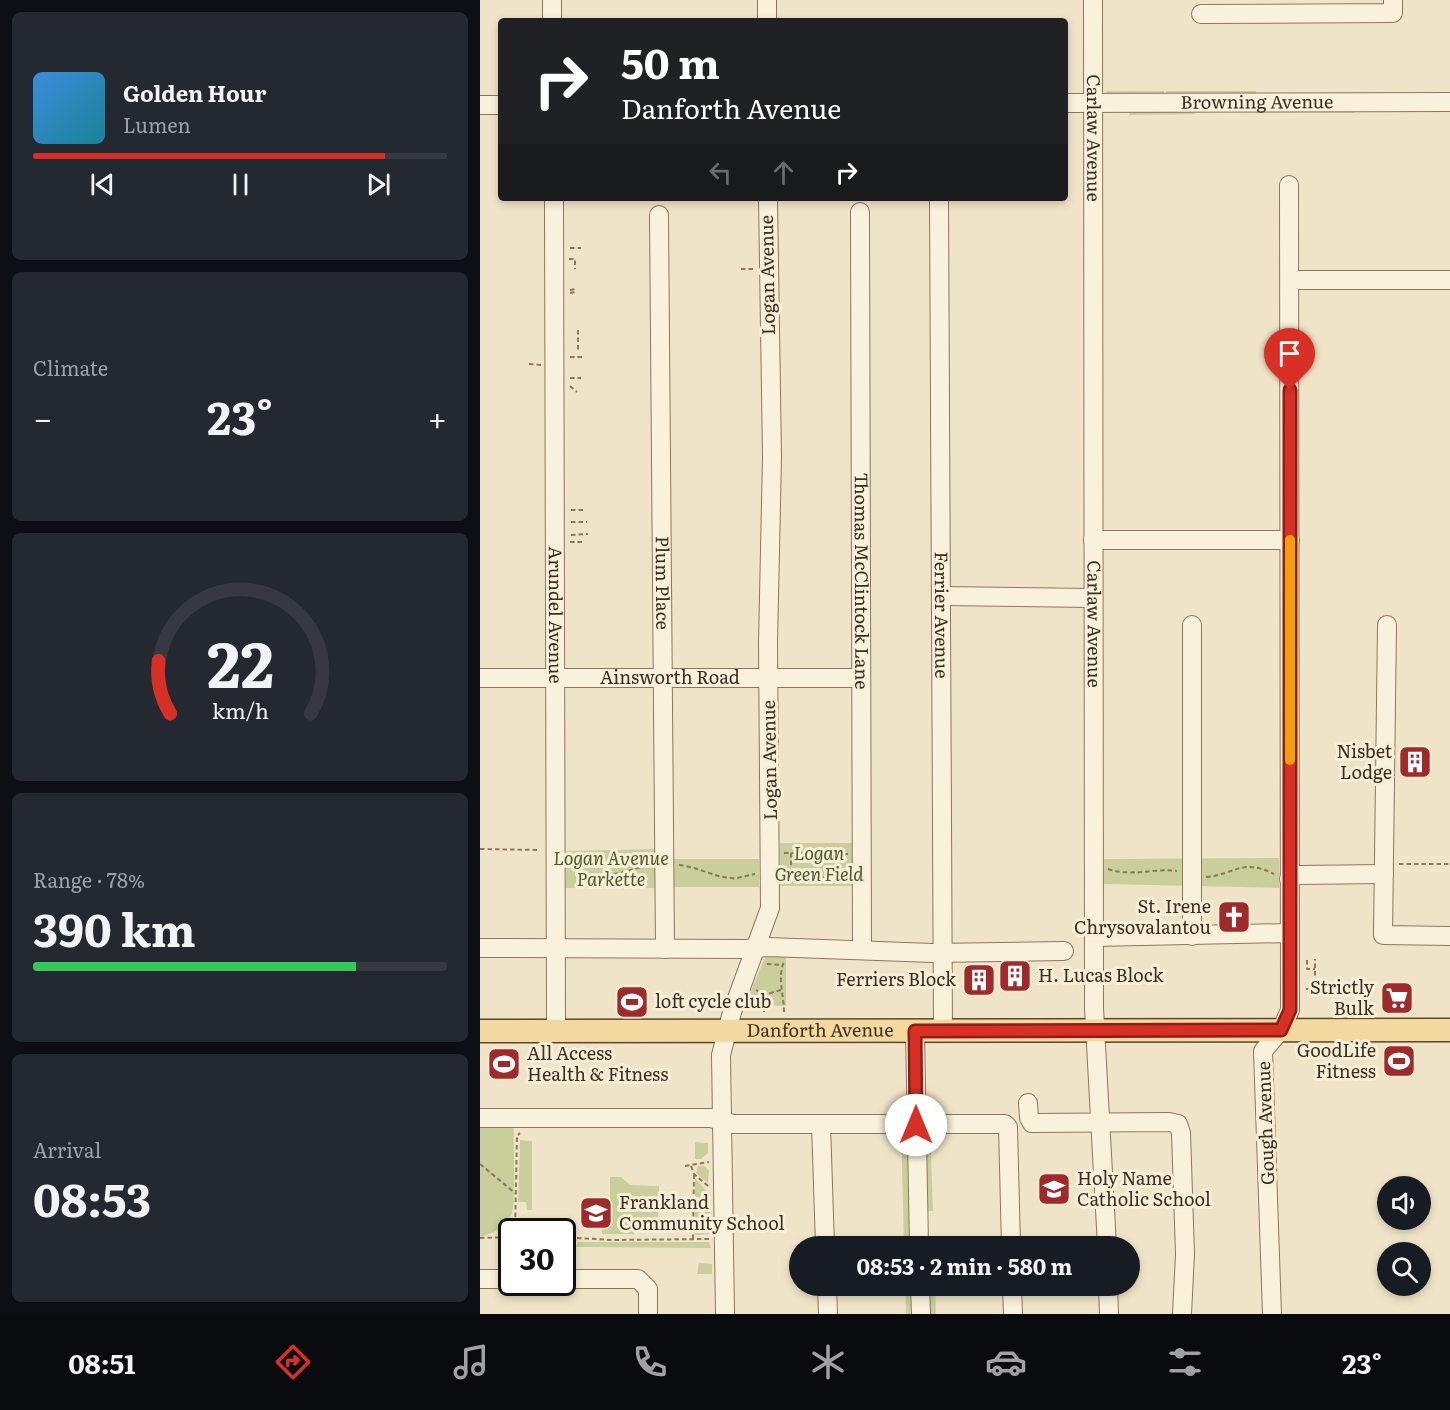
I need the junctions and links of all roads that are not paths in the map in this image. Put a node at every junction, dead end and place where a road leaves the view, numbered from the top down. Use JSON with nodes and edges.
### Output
{"nodes":[{"id":1,"x":552,"y":0,"type":"edge"},
{"id":2,"x":766,"y":0,"type":"edge"},
{"id":3,"x":1093,"y":0,"type":"edge"},
{"id":4,"x":1393,"y":0,"type":"edge"},
{"id":5,"x":1201,"y":14,"type":"dead end"},
{"id":6,"x":552,"y":18,"type":"edge"},
{"id":7,"x":767,"y":18,"type":"edge"},
{"id":8,"x":1092,"y":102,"type":"junction"},
{"id":9,"x":1450,"y":102,"type":"edge"},
{"id":10,"x":1068,"y":103,"type":"edge"},
{"id":11,"x":480,"y":105,"type":"edge"},
{"id":12,"x":498,"y":105,"type":"edge"},
{"id":13,"x":1289,"y":185,"type":"dead end"},
{"id":14,"x":554,"y":201,"type":"edge"},
{"id":15,"x":768,"y":201,"type":"edge"},
{"id":16,"x":939,"y":201,"type":"edge"},
{"id":17,"x":860,"y":212,"type":"dead end"},
{"id":18,"x":659,"y":215,"type":"dead end"},
{"id":19,"x":1290,"y":280,"type":"junction"},
{"id":20,"x":1450,"y":280,"type":"edge"},
{"id":21,"x":1092,"y":540,"type":"junction"},
{"id":22,"x":1290,"y":540,"type":"junction"},
{"id":23,"x":941,"y":596,"type":"junction"},
{"id":24,"x":1092,"y":598,"type":"junction"},
{"id":25,"x":1192,"y":625,"type":"dead end"},
{"id":26,"x":1387,"y":625,"type":"dead end"},
{"id":27,"x":480,"y":678,"type":"edge"},
{"id":28,"x":554,"y":678,"type":"junction"},
{"id":29,"x":662,"y":678,"type":"junction"},
{"id":30,"x":769,"y":678,"type":"junction"},
{"id":31,"x":860,"y":678,"type":"junction"},
{"id":32,"x":1384,"y":869,"type":"junction"},
{"id":33,"x":1289,"y":879,"type":"junction"},
{"id":34,"x":1289,"y":933,"type":"junction"},
{"id":35,"x":1192,"y":936,"type":"junction"},
{"id":36,"x":1450,"y":936,"type":"edge"},
{"id":37,"x":1094,"y":943,"type":"junction"},
{"id":38,"x":480,"y":948,"type":"edge"},
{"id":39,"x":555,"y":949,"type":"junction"},
{"id":40,"x":665,"y":949,"type":"junction"},
{"id":41,"x":862,"y":950,"type":"junction"},
{"id":42,"x":942,"y":953,"type":"junction"},
{"id":43,"x":759,"y":955,"type":"junction"},
{"id":44,"x":1096,"y":1030,"type":"junction"},
{"id":45,"x":1281,"y":1030,"type":"junction"},
{"id":46,"x":1450,"y":1030,"type":"edge"},
{"id":47,"x":480,"y":1031,"type":"edge"},
{"id":48,"x":556,"y":1031,"type":"junction"},
{"id":49,"x":726,"y":1031,"type":"junction"},
{"id":50,"x":915,"y":1031,"type":"junction"},
{"id":51,"x":943,"y":1031,"type":"junction"},
{"id":52,"x":1028,"y":1103,"type":"dead end"},
{"id":53,"x":480,"y":1118,"type":"edge"},
{"id":54,"x":722,"y":1121,"type":"junction"},
{"id":55,"x":820,"y":1124,"type":"junction"},
{"id":56,"x":1102,"y":1124,"type":"junction"},
{"id":57,"x":916,"y":1125,"type":"junction"},
{"id":58,"x":825,"y":1236,"type":"edge"},
{"id":59,"x":919,"y":1236,"type":"edge"},
{"id":60,"x":1011,"y":1236,"type":"edge"},
{"id":61,"x":1107,"y":1236,"type":"edge"},
{"id":62,"x":480,"y":1279,"type":"edge"},
{"id":63,"x":498,"y":1279,"type":"edge"},
{"id":64,"x":576,"y":1279,"type":"edge"},
{"id":65,"x":827,"y":1296,"type":"edge"},
{"id":66,"x":920,"y":1296,"type":"edge"},
{"id":67,"x":1012,"y":1296,"type":"edge"},
{"id":68,"x":1108,"y":1296,"type":"edge"},
{"id":69,"x":648,"y":1314,"type":"edge"},
{"id":70,"x":725,"y":1314,"type":"edge"},
{"id":71,"x":828,"y":1314,"type":"edge"},
{"id":72,"x":921,"y":1314,"type":"edge"},
{"id":73,"x":1013,"y":1314,"type":"edge"},
{"id":74,"x":1109,"y":1314,"type":"edge"},
{"id":75,"x":1182,"y":1314,"type":"edge"},
{"id":76,"x":1272,"y":1314,"type":"edge"}],
"edges":[{"from":1,"to":6,"type":"street"},
{"from":2,"to":7,"type":"street"},
{"from":3,"to":8,"type":"street","name":"Carlaw Avenue"},
{"from":4,"to":5,"type":"street"},
{"from":8,"to":9,"type":"street","name":"Browning Avenue"},
{"from":8,"to":10,"type":"street","name":"Browning Avenue"},
{"from":8,"to":21,"type":"street","name":"Carlaw Avenue"},
{"from":11,"to":12,"type":"street"},
{"from":13,"to":19,"type":"street","name":"Gough Avenue"},
{"from":14,"to":28,"type":"street","name":"Arundel Avenue"},
{"from":15,"to":30,"type":"street","name":"Logan Avenue"},
{"from":16,"to":23,"type":"street","name":"Ferrier Avenue"},
{"from":17,"to":31,"type":"street","name":"Thomas McClintock Lane"},
{"from":18,"to":29,"type":"street","name":"Plum Place"},
{"from":19,"to":20,"type":"street"},
{"from":19,"to":22,"type":"street","name":"Gough Avenue"},
{"from":21,"to":22,"type":"street"},
{"from":21,"to":24,"type":"street","name":"Carlaw Avenue"},
{"from":22,"to":33,"type":"street","name":"Gough Avenue"},
{"from":23,"to":24,"type":"street"},
{"from":23,"to":42,"type":"street","name":"Ferrier Avenue"},
{"from":24,"to":37,"type":"street","name":"Carlaw Avenue"},
{"from":25,"to":35,"type":"street"},
{"from":26,"to":32,"type":"street"},
{"from":27,"to":28,"type":"street","name":"Ainsworth Road"},
{"from":28,"to":29,"type":"street","name":"Ainsworth Road"},
{"from":28,"to":39,"type":"street","name":"Arundel Avenue"},
{"from":29,"to":30,"type":"street","name":"Ainsworth Road"},
{"from":29,"to":40,"type":"street","name":"Plum Place"},
{"from":30,"to":31,"type":"street","name":"Ainsworth Road"},
{"from":30,"to":43,"type":"street","name":"Logan Avenue"},
{"from":31,"to":41,"type":"street","name":"Thomas McClintock Lane"},
{"from":32,"to":33,"type":"street"},
{"from":32,"to":36,"type":"street"},
{"from":33,"to":34,"type":"street","name":"Gough Avenue"},
{"from":34,"to":35,"type":"street"},
{"from":34,"to":45,"type":"street","name":"Gough Avenue"},
{"from":35,"to":37,"type":"street"},
{"from":37,"to":42,"type":"street"},
{"from":37,"to":44,"type":"street","name":"Carlaw Avenue"},
{"from":38,"to":39,"type":"street"},
{"from":39,"to":40,"type":"street"},
{"from":39,"to":48,"type":"street","name":"Arundel Avenue"},
{"from":40,"to":43,"type":"street"},
{"from":41,"to":42,"type":"street"},
{"from":41,"to":43,"type":"street"},
{"from":42,"to":51,"type":"street","name":"Ferrier Avenue"},
{"from":43,"to":49,"type":"street","name":"Logan Avenue"},
{"from":44,"to":45,"type":"main road","name":"Danforth Avenue"},
{"from":44,"to":51,"type":"main road","name":"Danforth Avenue"},
{"from":44,"to":56,"type":"street","name":"Carlaw Avenue"},
{"from":45,"to":46,"type":"main road","name":"Danforth Avenue"},
{"from":45,"to":76,"type":"street","name":"Gough Avenue"},
{"from":47,"to":48,"type":"main road","name":"Danforth Avenue"},
{"from":48,"to":49,"type":"main road","name":"Danforth Avenue"},
{"from":49,"to":50,"type":"main road","name":"Danforth Avenue"},
{"from":49,"to":54,"type":"street","name":"Logan Avenue"},
{"from":50,"to":51,"type":"main road","name":"Danforth Avenue"},
{"from":50,"to":57,"type":"street"},
{"from":52,"to":56,"type":"street"},
{"from":53,"to":54,"type":"street"},
{"from":54,"to":55,"type":"street"},
{"from":54,"to":70,"type":"street","name":"Logan Avenue"},
{"from":55,"to":57,"type":"street"},
{"from":55,"to":58,"type":"street"},
{"from":56,"to":61,"type":"street","name":"Carlaw Avenue"},
{"from":56,"to":75,"type":"street"},
{"from":57,"to":59,"type":"street"},
{"from":57,"to":60,"type":"street"},
{"from":62,"to":63,"type":"street"},
{"from":64,"to":69,"type":"street"},
{"from":65,"to":71,"type":"street"},
{"from":66,"to":72,"type":"street"},
{"from":67,"to":73,"type":"street"},
{"from":68,"to":74,"type":"street"}]}
